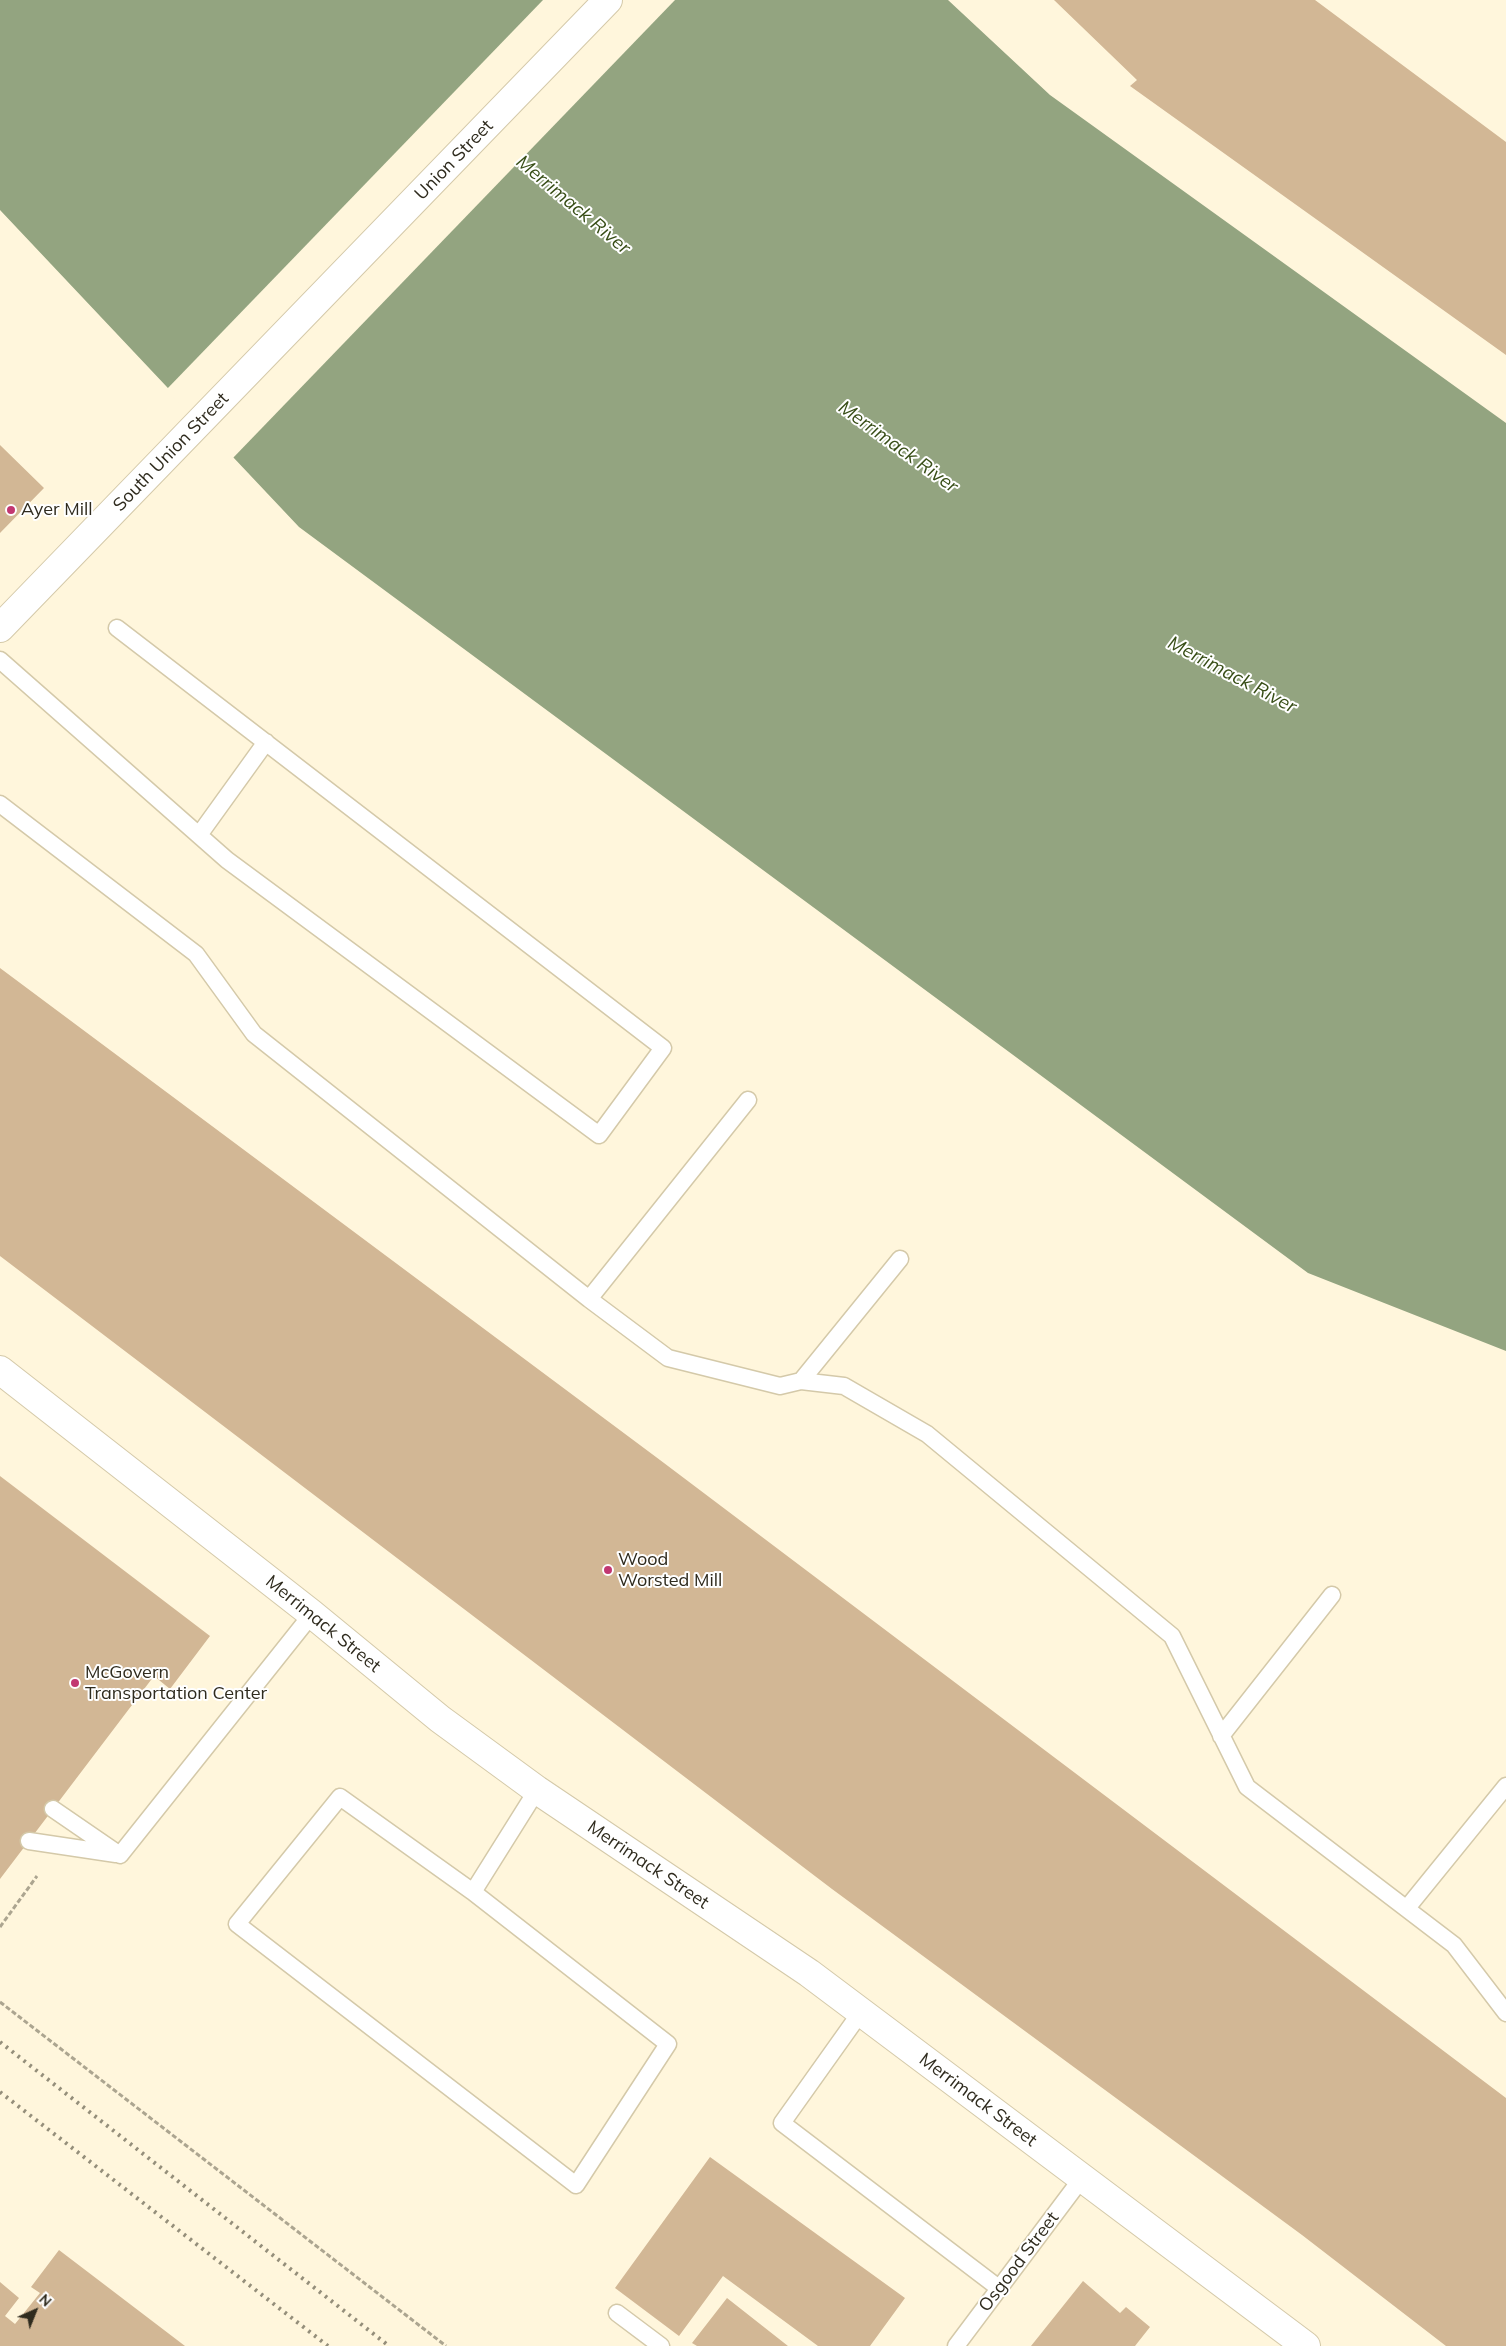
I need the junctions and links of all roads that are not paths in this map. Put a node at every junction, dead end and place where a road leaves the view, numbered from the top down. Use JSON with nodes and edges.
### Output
{"nodes":[{"id":1,"x":608,"y":0,"type":"edge"},
{"id":2,"x":299,"y":320,"type":"joint"},
{"id":3,"x":0,"y":628,"type":"edge"},
{"id":4,"x":117,"y":628,"type":"dead end"},
{"id":5,"x":0,"y":660,"type":"edge"},
{"id":6,"x":266,"y":742,"type":"junction"},
{"id":7,"x":0,"y":804,"type":"edge"},
{"id":8,"x":199,"y":835,"type":"junction"},
{"id":9,"x":748,"y":1100,"type":"dead end"},
{"id":10,"x":900,"y":1259,"type":"dead end"},
{"id":11,"x":590,"y":1299,"type":"junction"},
{"id":12,"x":0,"y":1370,"type":"edge"},
{"id":13,"x":801,"y":1381,"type":"junction"},
{"id":14,"x":1332,"y":1595,"type":"dead end"},
{"id":15,"x":312,"y":1614,"type":"junction"},
{"id":16,"x":1221,"y":1736,"type":"junction"},
{"id":17,"x":1506,"y":1786,"type":"edge"},
{"id":18,"x":537,"y":1790,"type":"junction"},
{"id":19,"x":53,"y":1809,"type":"dead end"},
{"id":20,"x":29,"y":1840,"type":"dead end"},
{"id":21,"x":120,"y":1855,"type":"junction"},
{"id":22,"x":473,"y":1892,"type":"junction"},
{"id":23,"x":1407,"y":1908,"type":"junction"},
{"id":24,"x":861,"y":2012,"type":"junction"},
{"id":25,"x":1506,"y":2013,"type":"edge"},
{"id":26,"x":1082,"y":2178,"type":"junction"},
{"id":27,"x":1000,"y":2289,"type":"junction"},
{"id":28,"x":617,"y":2313,"type":"dead end"},
{"id":29,"x":660,"y":2346,"type":"edge"},
{"id":30,"x":956,"y":2346,"type":"edge"},
{"id":31,"x":1306,"y":2346,"type":"edge"}],
"edges":[{"from":1,"to":2,"type":"main road","name":"Union Street"},
{"from":2,"to":3,"type":"main road","name":"South Union Street"},
{"from":4,"to":6,"type":"lane"},
{"from":5,"to":8,"type":"lane"},
{"from":6,"to":8,"type":"lane"},
{"from":6,"to":8,"type":"lane"},
{"from":7,"to":11,"type":"lane"},
{"from":9,"to":11,"type":"lane"},
{"from":10,"to":13,"type":"lane"},
{"from":11,"to":13,"type":"lane"},
{"from":12,"to":15,"type":"main road","name":"Merrimack Street"},
{"from":13,"to":16,"type":"lane"},
{"from":14,"to":16,"type":"lane"},
{"from":15,"to":18,"type":"main road","name":"Merrimack Street"},
{"from":15,"to":21,"type":"lane"},
{"from":16,"to":23,"type":"lane"},
{"from":17,"to":23,"type":"lane"},
{"from":18,"to":22,"type":"lane"},
{"from":18,"to":24,"type":"main road","name":"Merrimack Street"},
{"from":19,"to":21,"type":"lane"},
{"from":20,"to":21,"type":"lane"},
{"from":22,"to":22,"type":"lane"},
{"from":23,"to":25,"type":"lane"},
{"from":24,"to":26,"type":"main road","name":"Merrimack Street"},
{"from":24,"to":27,"type":"lane"},
{"from":26,"to":27,"type":"lane","name":"Osgood Street"},
{"from":26,"to":31,"type":"main road","name":"Merrimack Street"},
{"from":27,"to":30,"type":"lane","name":"Osgood Street"},
{"from":28,"to":29,"type":"lane"}]}
